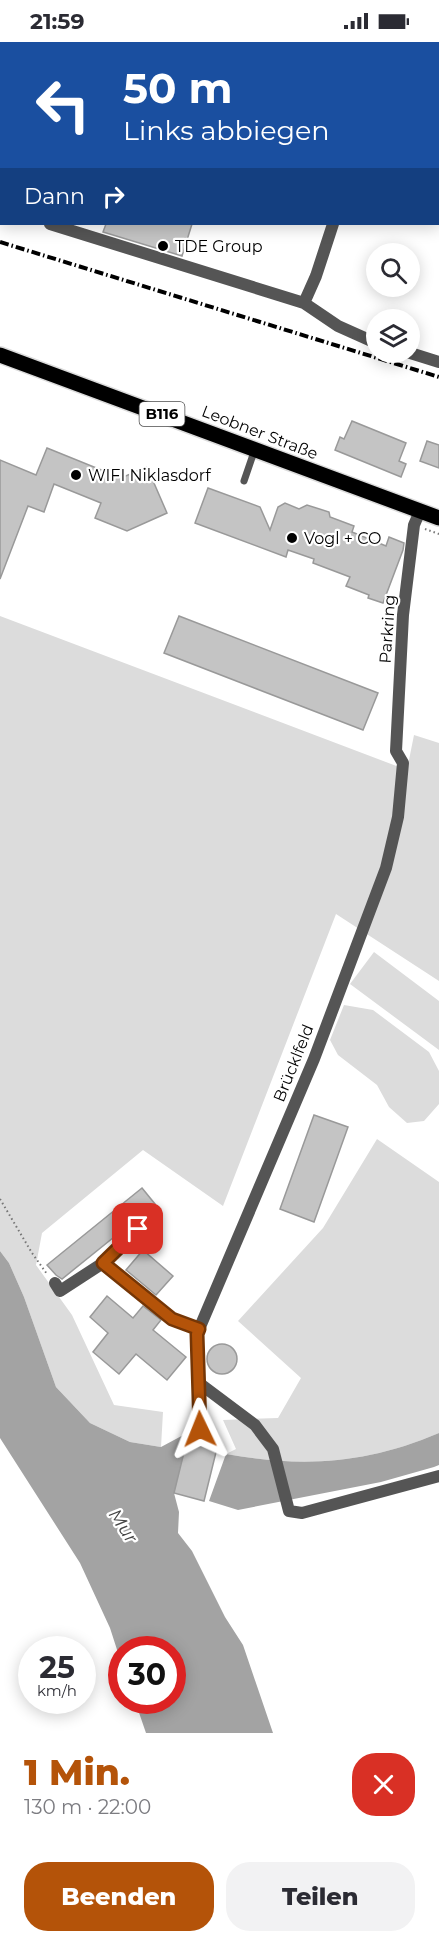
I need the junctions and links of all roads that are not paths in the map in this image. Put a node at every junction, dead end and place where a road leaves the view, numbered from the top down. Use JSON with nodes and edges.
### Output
{"nodes":[{"id":1,"x":53,"y":225,"type":"edge"},
{"id":2,"x":333,"y":225,"type":"edge"},
{"id":3,"x":304,"y":303,"type":"junction"},
{"id":4,"x":366,"y":339,"type":"edge"},
{"id":5,"x":0,"y":355,"type":"edge"},
{"id":6,"x":420,"y":356,"type":"edge"},
{"id":7,"x":439,"y":363,"type":"edge"},
{"id":8,"x":255,"y":448,"type":"junction"},
{"id":9,"x":244,"y":481,"type":"dead end"},
{"id":10,"x":420,"y":511,"type":"junction"},
{"id":11,"x":439,"y":519,"type":"edge"},
{"id":12,"x":396,"y":752,"type":"joint"},
{"id":13,"x":138,"y":1229,"type":"dead end"},
{"id":14,"x":103,"y":1263,"type":"junction"},
{"id":15,"x":55,"y":1283,"type":"road end"},
{"id":16,"x":199,"y":1329,"type":"junction"},
{"id":17,"x":199,"y":1383,"type":"junction"},
{"id":18,"x":200,"y":1429,"type":"dead end"},
{"id":19,"x":439,"y":1476,"type":"edge"}],
"edges":[{"from":1,"to":3,"type":"street"},
{"from":2,"to":3,"type":"street"},
{"from":3,"to":4,"type":"street"},
{"from":5,"to":8,"type":"main road","name":"Leobner Straße","number":"B116"},
{"from":6,"to":7,"type":"street"},
{"from":8,"to":9,"type":"lane"},
{"from":8,"to":10,"type":"main road","name":"Leobner Straße","number":"B116"},
{"from":10,"to":11,"type":"main road","name":"Leobner Straße","number":"B116"},
{"from":10,"to":12,"type":"street","name":"Parkring"},
{"from":12,"to":16,"type":"street","name":"Brücklfeld"},
{"from":13,"to":14,"type":"street"},
{"from":14,"to":15,"type":"street"},
{"from":14,"to":16,"type":"street"},
{"from":16,"to":17,"type":"street","name":"Brücklfeld"},
{"from":17,"to":18,"type":"street","name":"Brücklfeld"},
{"from":17,"to":19,"type":"street"}]}
